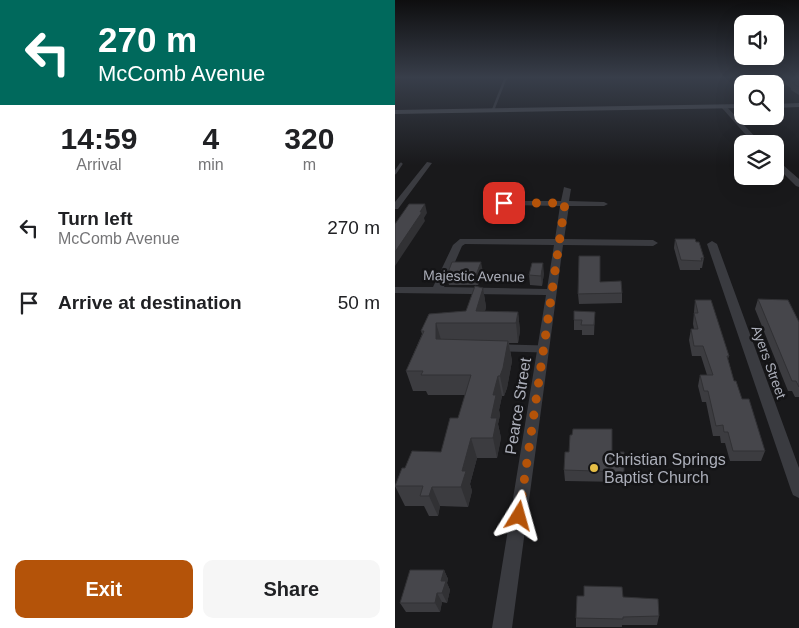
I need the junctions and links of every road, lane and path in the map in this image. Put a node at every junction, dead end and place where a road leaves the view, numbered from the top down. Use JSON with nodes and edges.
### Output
{"nodes":[{"id":1,"x":494,"y":106,"type":"edge"},
{"id":2,"x":706,"y":106,"type":"edge"},
{"id":3,"x":724,"y":106,"type":"edge"},
{"id":4,"x":493,"y":110,"type":"junction"},
{"id":5,"x":395,"y":112,"type":"edge"},
{"id":6,"x":750,"y":135,"type":"edge"},
{"id":7,"x":429,"y":163,"type":"dead end"},
{"id":8,"x":401,"y":164,"type":"dead end"},
{"id":9,"x":784,"y":168,"type":"edge"},
{"id":10,"x":395,"y":173,"type":"edge"},
{"id":11,"x":797,"y":180,"type":"edge"},
{"id":12,"x":566,"y":196,"type":"junction"},
{"id":13,"x":504,"y":203,"type":"dead end"},
{"id":14,"x":604,"y":204,"type":"dead end"},
{"id":15,"x":395,"y":207,"type":"edge"},
{"id":16,"x":559,"y":242,"type":"junction"},
{"id":17,"x":653,"y":243,"type":"dead end"},
{"id":18,"x":712,"y":244,"type":"dead end"},
{"id":19,"x":395,"y":290,"type":"edge"},
{"id":20,"x":437,"y":291,"type":"junction"},
{"id":21,"x":552,"y":292,"type":"junction"},
{"id":22,"x":497,"y":348,"type":"edge"},
{"id":23,"x":545,"y":349,"type":"junction"},
{"id":24,"x":799,"y":490,"type":"edge"},
{"id":25,"x":502,"y":628,"type":"edge"}],
"edges":[{"from":1,"to":4,"type":"lane"},
{"from":2,"to":4,"type":"main road"},
{"from":3,"to":6,"type":"street"},
{"from":4,"to":5,"type":"main road"},
{"from":7,"to":15,"type":"street"},
{"from":8,"to":10,"type":"lane"},
{"from":9,"to":11,"type":"street"},
{"from":12,"to":13,"type":"street"},
{"from":12,"to":14,"type":"street"},
{"from":12,"to":16,"type":"street","name":"Pearce Street"},
{"from":16,"to":17,"type":"street"},
{"from":16,"to":20,"type":"street"},
{"from":16,"to":21,"type":"street","name":"Pearce Street"},
{"from":18,"to":24,"type":"street","name":"Ayers Street"},
{"from":19,"to":20,"type":"street","name":"Majestic Avenue"},
{"from":20,"to":21,"type":"street","name":"Majestic Avenue"},
{"from":21,"to":23,"type":"street","name":"Pearce Street"},
{"from":22,"to":23,"type":"lane"},
{"from":23,"to":25,"type":"street","name":"Pearce Street"}]}
